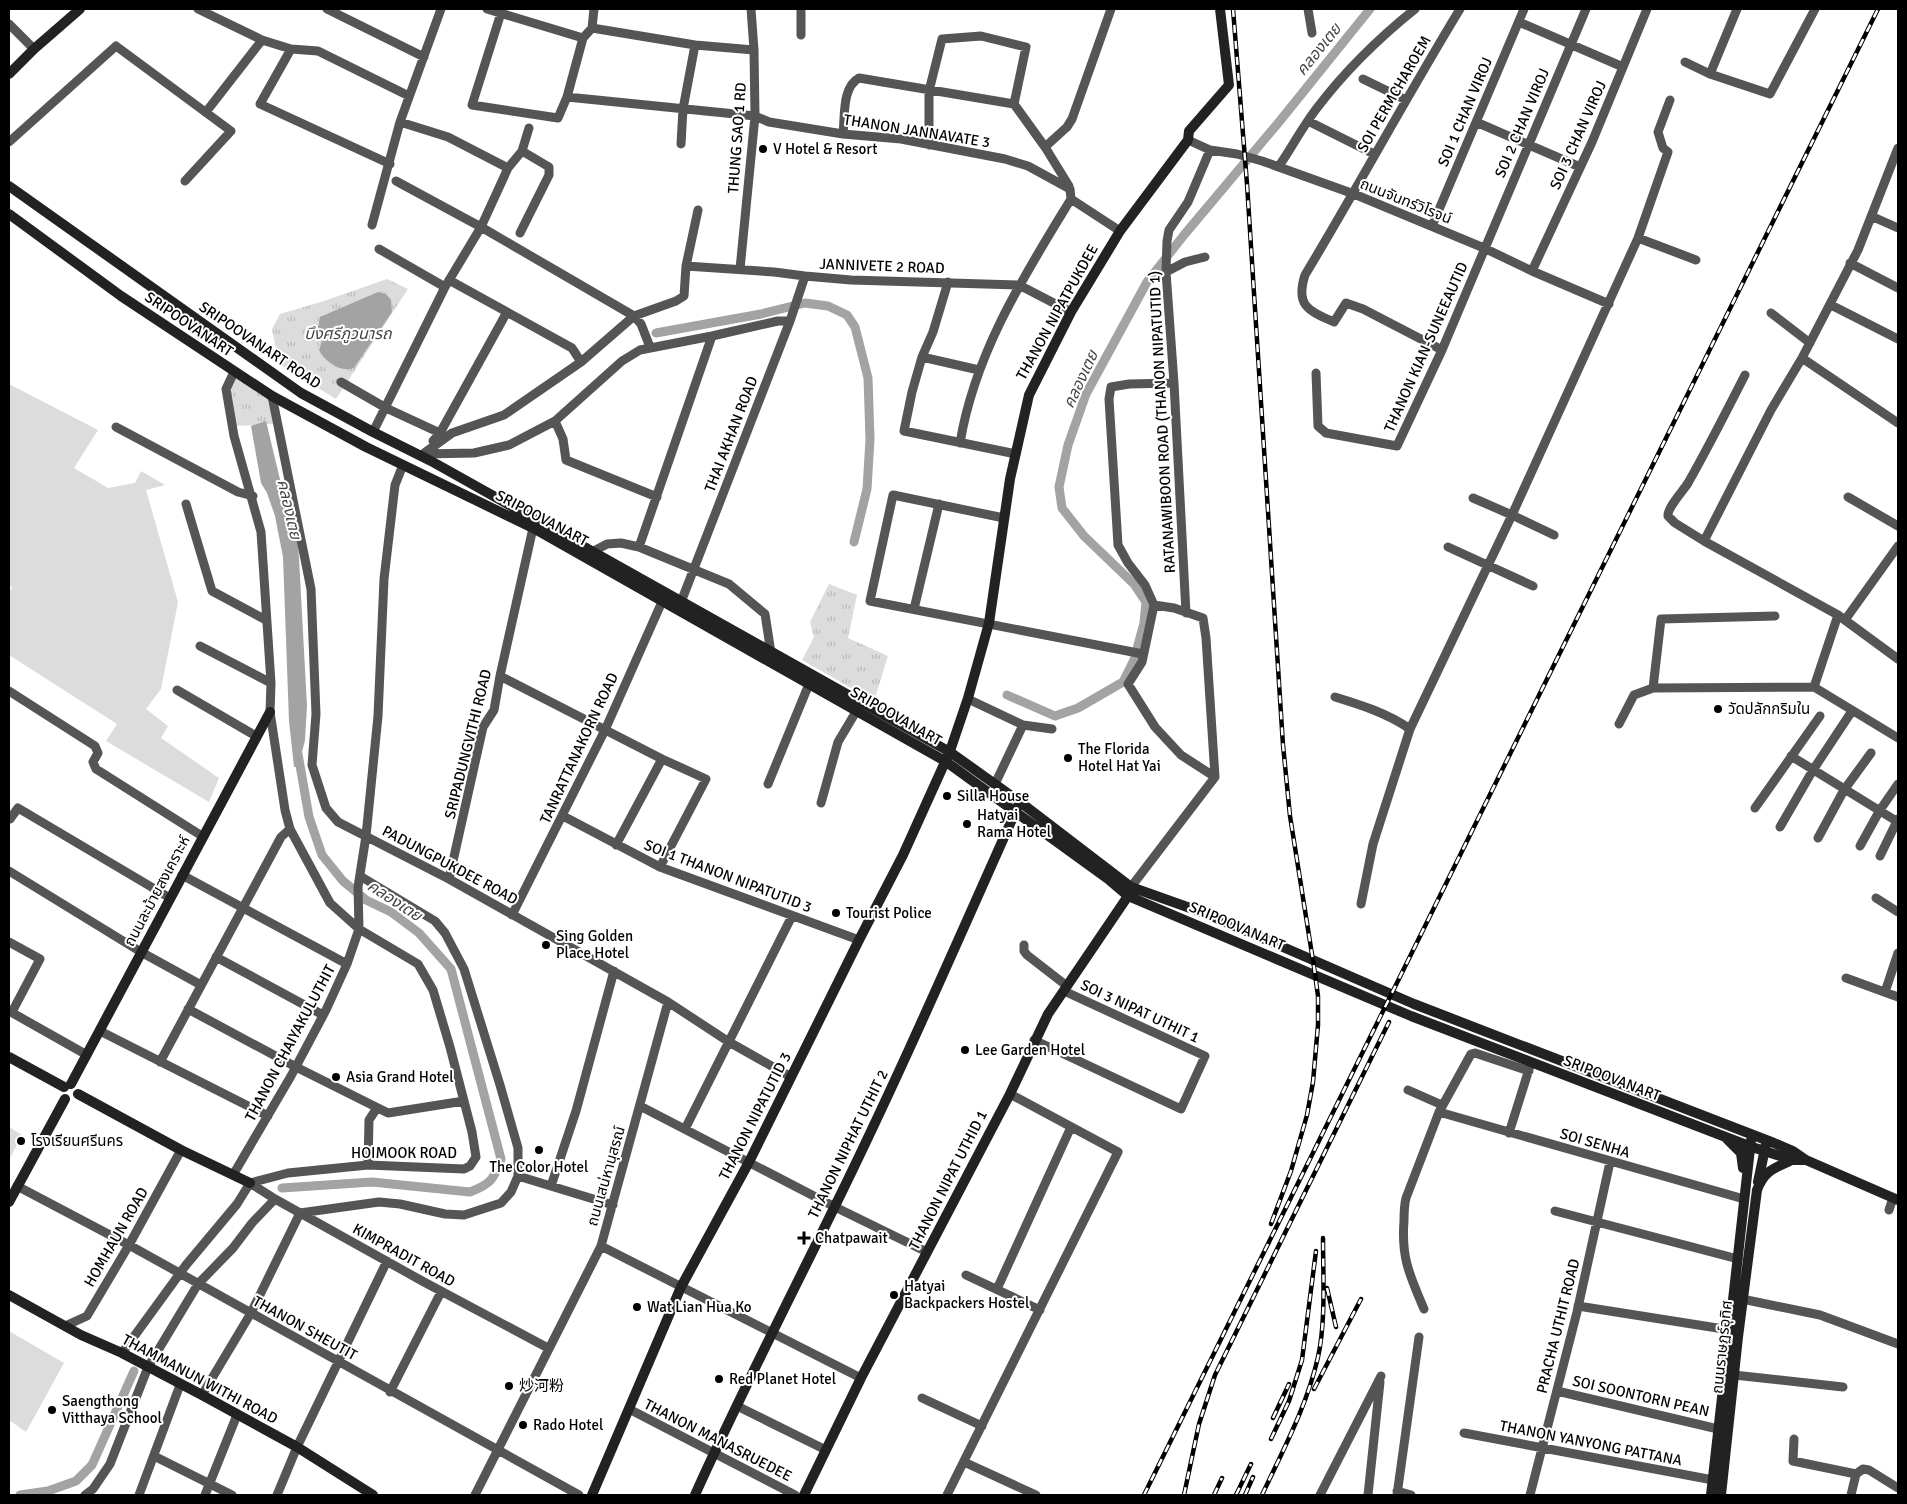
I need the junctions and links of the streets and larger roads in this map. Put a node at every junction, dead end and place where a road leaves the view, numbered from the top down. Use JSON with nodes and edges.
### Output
{"nodes":[{"id":1,"x":80,"y":9,"type":"edge"},
{"id":2,"x":198,"y":9,"type":"edge"},
{"id":3,"x":327,"y":9,"type":"edge"},
{"id":4,"x":441,"y":9,"type":"edge"},
{"id":5,"x":487,"y":9,"type":"edge"},
{"id":6,"x":594,"y":9,"type":"edge"},
{"id":7,"x":751,"y":9,"type":"edge"},
{"id":8,"x":801,"y":9,"type":"edge"},
{"id":9,"x":1111,"y":9,"type":"edge"},
{"id":10,"x":1220,"y":9,"type":"edge"},
{"id":11,"x":1308,"y":9,"type":"edge"},
{"id":12,"x":1415,"y":9,"type":"edge"},
{"id":13,"x":1460,"y":9,"type":"edge"},
{"id":14,"x":1524,"y":9,"type":"edge"},
{"id":15,"x":1586,"y":9,"type":"edge"},
{"id":16,"x":1647,"y":9,"type":"edge"},
{"id":17,"x":1737,"y":9,"type":"edge"},
{"id":18,"x":1816,"y":9,"type":"edge"},
{"id":19,"x":501,"y":13,"type":"junction"},
{"id":20,"x":1519,"y":22,"type":"junction"},
{"id":21,"x":9,"y":24,"type":"edge"},
{"id":22,"x":592,"y":28,"type":"junction"},
{"id":23,"x":1312,"y":33,"type":"dead end"},
{"id":24,"x":801,"y":35,"type":"dead end"},
{"id":25,"x":583,"y":38,"type":"junction"},
{"id":26,"x":262,"y":40,"type":"junction"},
{"id":27,"x":1571,"y":45,"type":"junction"},
{"id":28,"x":695,"y":46,"type":"junction"},
{"id":29,"x":34,"y":49,"type":"junction"},
{"id":30,"x":292,"y":50,"type":"junction"},
{"id":31,"x":754,"y":50,"type":"junction"},
{"id":32,"x":424,"y":57,"type":"junction"},
{"id":33,"x":1685,"y":62,"type":"dead end"},
{"id":34,"x":1623,"y":67,"type":"junction"},
{"id":35,"x":9,"y":74,"type":"edge"},
{"id":36,"x":1710,"y":74,"type":"junction"},
{"id":37,"x":1363,"y":79,"type":"dead end"},
{"id":38,"x":929,"y":91,"type":"junction"},
{"id":39,"x":409,"y":96,"type":"junction"},
{"id":40,"x":567,"y":97,"type":"junction"},
{"id":41,"x":1406,"y":100,"type":"junction"},
{"id":42,"x":1670,"y":100,"type":"dead end"},
{"id":43,"x":1014,"y":104,"type":"junction"},
{"id":44,"x":683,"y":109,"type":"junction"},
{"id":45,"x":206,"y":112,"type":"junction"},
{"id":46,"x":755,"y":116,"type":"junction"},
{"id":47,"x":1308,"y":121,"type":"junction"},
{"id":48,"x":400,"y":122,"type":"junction"},
{"id":49,"x":1476,"y":122,"type":"junction"},
{"id":50,"x":529,"y":128,"type":"dead end"},
{"id":51,"x":842,"y":134,"type":"junction"},
{"id":52,"x":1188,"y":140,"type":"junction"},
{"id":53,"x":9,"y":142,"type":"edge"},
{"id":54,"x":681,"y":144,"type":"dead end"},
{"id":55,"x":1527,"y":144,"type":"junction"},
{"id":56,"x":929,"y":145,"type":"junction"},
{"id":57,"x":1045,"y":147,"type":"junction"},
{"id":58,"x":1898,"y":148,"type":"edge"},
{"id":59,"x":1210,"y":150,"type":"junction"},
{"id":60,"x":522,"y":151,"type":"junction"},
{"id":61,"x":1374,"y":154,"type":"junction"},
{"id":62,"x":390,"y":164,"type":"junction"},
{"id":63,"x":1279,"y":166,"type":"junction"},
{"id":64,"x":1580,"y":167,"type":"junction"},
{"id":65,"x":508,"y":168,"type":"junction"},
{"id":66,"x":185,"y":181,"type":"dead end"},
{"id":67,"x":396,"y":181,"type":"dead end"},
{"id":68,"x":9,"y":186,"type":"edge"},
{"id":69,"x":1070,"y":188,"type":"junction"},
{"id":70,"x":1354,"y":194,"type":"junction"},
{"id":71,"x":1071,"y":199,"type":"junction"},
{"id":72,"x":698,"y":210,"type":"dead end"},
{"id":73,"x":9,"y":214,"type":"edge"},
{"id":74,"x":1871,"y":216,"type":"junction"},
{"id":75,"x":372,"y":225,"type":"dead end"},
{"id":76,"x":1432,"y":226,"type":"junction"},
{"id":77,"x":481,"y":228,"type":"junction"},
{"id":78,"x":1898,"y":228,"type":"edge"},
{"id":79,"x":1120,"y":231,"type":"junction"},
{"id":80,"x":520,"y":233,"type":"dead end"},
{"id":81,"x":1638,"y":238,"type":"junction"},
{"id":82,"x":1484,"y":248,"type":"junction"},
{"id":83,"x":379,"y":249,"type":"dead end"},
{"id":84,"x":1205,"y":257,"type":"dead end"},
{"id":85,"x":1696,"y":260,"type":"dead end"},
{"id":86,"x":1850,"y":263,"type":"junction"},
{"id":87,"x":686,"y":266,"type":"junction"},
{"id":88,"x":740,"y":269,"type":"junction"},
{"id":89,"x":1532,"y":271,"type":"junction"},
{"id":90,"x":1166,"y":272,"type":"junction"},
{"id":91,"x":805,"y":276,"type":"junction"},
{"id":92,"x":948,"y":282,"type":"junction"},
{"id":93,"x":447,"y":283,"type":"junction"},
{"id":94,"x":1019,"y":285,"type":"junction"},
{"id":95,"x":1898,"y":288,"type":"edge"},
{"id":96,"x":1609,"y":304,"type":"junction"},
{"id":97,"x":1831,"y":304,"type":"junction"},
{"id":98,"x":507,"y":312,"type":"junction"},
{"id":99,"x":1071,"y":312,"type":"junction"},
{"id":100,"x":1771,"y":313,"type":"dead end"},
{"id":101,"x":634,"y":316,"type":"junction"},
{"id":102,"x":791,"y":318,"type":"junction"},
{"id":103,"x":712,"y":336,"type":"junction"},
{"id":104,"x":1898,"y":339,"type":"edge"},
{"id":105,"x":649,"y":343,"type":"junction"},
{"id":106,"x":1810,"y":343,"type":"junction"},
{"id":107,"x":1442,"y":350,"type":"junction"},
{"id":108,"x":922,"y":357,"type":"junction"},
{"id":109,"x":1802,"y":358,"type":"junction"},
{"id":110,"x":581,"y":362,"type":"junction"},
{"id":111,"x":979,"y":370,"type":"junction"},
{"id":112,"x":234,"y":372,"type":"junction"},
{"id":113,"x":1316,"y":373,"type":"dead end"},
{"id":114,"x":1745,"y":376,"type":"dead end"},
{"id":115,"x":341,"y":382,"type":"dead end"},
{"id":116,"x":1174,"y":383,"type":"junction"},
{"id":117,"x":272,"y":396,"type":"junction"},
{"id":118,"x":386,"y":408,"type":"junction"},
{"id":119,"x":555,"y":421,"type":"junction"},
{"id":120,"x":1898,"y":423,"type":"edge"},
{"id":121,"x":116,"y":427,"type":"dead end"},
{"id":122,"x":373,"y":432,"type":"junction"},
{"id":123,"x":440,"y":434,"type":"junction"},
{"id":124,"x":960,"y":443,"type":"junction"},
{"id":125,"x":366,"y":447,"type":"junction"},
{"id":126,"x":423,"y":454,"type":"junction"},
{"id":127,"x":1016,"y":454,"type":"junction"},
{"id":128,"x":431,"y":461,"type":"junction"},
{"id":129,"x":403,"y":465,"type":"junction"},
{"id":130,"x":252,"y":496,"type":"junction"},
{"id":131,"x":657,"y":497,"type":"junction"},
{"id":132,"x":1848,"y":497,"type":"dead end"},
{"id":133,"x":1473,"y":498,"type":"dead end"},
{"id":134,"x":186,"y":504,"type":"dead end"},
{"id":135,"x":939,"y":504,"type":"junction"},
{"id":136,"x":1512,"y":514,"type":"junction"},
{"id":137,"x":1004,"y":518,"type":"junction"},
{"id":138,"x":534,"y":524,"type":"junction"},
{"id":139,"x":1898,"y":526,"type":"edge"},
{"id":140,"x":1554,"y":535,"type":"dead end"},
{"id":141,"x":1704,"y":541,"type":"junction"},
{"id":142,"x":1898,"y":546,"type":"edge"},
{"id":143,"x":639,"y":547,"type":"junction"},
{"id":144,"x":1448,"y":547,"type":"dead end"},
{"id":145,"x":592,"y":552,"type":"junction"},
{"id":146,"x":1488,"y":566,"type":"junction"},
{"id":147,"x":693,"y":569,"type":"junction"},
{"id":148,"x":1533,"y":586,"type":"dead end"},
{"id":149,"x":664,"y":596,"type":"junction"},
{"id":150,"x":680,"y":602,"type":"junction"},
{"id":151,"x":1154,"y":605,"type":"junction"},
{"id":152,"x":914,"y":609,"type":"junction"},
{"id":153,"x":1186,"y":613,"type":"junction"},
{"id":154,"x":1775,"y":616,"type":"dead end"},
{"id":155,"x":1841,"y":617,"type":"junction"},
{"id":156,"x":266,"y":620,"type":"junction"},
{"id":157,"x":989,"y":623,"type":"junction"},
{"id":158,"x":200,"y":646,"type":"dead end"},
{"id":159,"x":771,"y":652,"type":"junction"},
{"id":160,"x":1143,"y":654,"type":"junction"},
{"id":161,"x":1898,"y":659,"type":"edge"},
{"id":162,"x":500,"y":676,"type":"junction"},
{"id":163,"x":271,"y":683,"type":"junction"},
{"id":164,"x":809,"y":684,"type":"junction"},
{"id":165,"x":1814,"y":687,"type":"junction"},
{"id":166,"x":1653,"y":688,"type":"junction"},
{"id":167,"x":177,"y":690,"type":"dead end"},
{"id":168,"x":9,"y":691,"type":"edge"},
{"id":169,"x":1335,"y":697,"type":"dead end"},
{"id":170,"x":968,"y":699,"type":"junction"},
{"id":171,"x":857,"y":710,"type":"junction"},
{"id":172,"x":1852,"y":711,"type":"junction"},
{"id":173,"x":270,"y":712,"type":"junction"},
{"id":174,"x":1820,"y":716,"type":"dead end"},
{"id":175,"x":1619,"y":724,"type":"dead end"},
{"id":176,"x":1023,"y":725,"type":"junction"},
{"id":177,"x":1052,"y":729,"type":"dead end"},
{"id":178,"x":1410,"y":729,"type":"junction"},
{"id":179,"x":605,"y":730,"type":"junction"},
{"id":180,"x":256,"y":736,"type":"junction"},
{"id":181,"x":1898,"y":738,"type":"edge"},
{"id":182,"x":1871,"y":753,"type":"dead end"},
{"id":183,"x":948,"y":756,"type":"junction"},
{"id":184,"x":1791,"y":756,"type":"junction"},
{"id":185,"x":662,"y":759,"type":"junction"},
{"id":186,"x":1814,"y":770,"type":"junction"},
{"id":187,"x":1215,"y":776,"type":"junction"},
{"id":188,"x":768,"y":784,"type":"dead end"},
{"id":189,"x":995,"y":784,"type":"junction"},
{"id":190,"x":1898,"y":784,"type":"edge"},
{"id":191,"x":1844,"y":790,"type":"junction"},
{"id":192,"x":821,"y":803,"type":"dead end"},
{"id":193,"x":1018,"y":806,"type":"junction"},
{"id":194,"x":1755,"y":808,"type":"dead end"},
{"id":195,"x":1880,"y":810,"type":"junction"},
{"id":196,"x":563,"y":816,"type":"junction"},
{"id":197,"x":9,"y":818,"type":"edge"},
{"id":198,"x":1898,"y":821,"type":"edge"},
{"id":199,"x":1780,"y":827,"type":"dead end"},
{"id":200,"x":290,"y":829,"type":"junction"},
{"id":201,"x":202,"y":836,"type":"junction"},
{"id":202,"x":366,"y":836,"type":"junction"},
{"id":203,"x":1818,"y":838,"type":"dead end"},
{"id":204,"x":616,"y":845,"type":"junction"},
{"id":205,"x":1860,"y":846,"type":"dead end"},
{"id":206,"x":1880,"y":856,"type":"dead end"},
{"id":207,"x":660,"y":867,"type":"junction"},
{"id":208,"x":9,"y":871,"type":"edge"},
{"id":209,"x":182,"y":876,"type":"junction"},
{"id":210,"x":360,"y":876,"type":"junction"},
{"id":211,"x":449,"y":879,"type":"junction"},
{"id":212,"x":1129,"y":892,"type":"junction"},
{"id":213,"x":170,"y":898,"type":"junction"},
{"id":214,"x":1876,"y":898,"type":"dead end"},
{"id":215,"x":1361,"y":904,"type":"dead end"},
{"id":216,"x":243,"y":907,"type":"junction"},
{"id":217,"x":1898,"y":912,"type":"edge"},
{"id":218,"x":512,"y":914,"type":"junction"},
{"id":219,"x":792,"y":916,"type":"junction"},
{"id":220,"x":359,"y":924,"type":"junction"},
{"id":221,"x":859,"y":940,"type":"junction"},
{"id":222,"x":9,"y":942,"type":"edge"},
{"id":223,"x":1024,"y":945,"type":"dead end"},
{"id":224,"x":141,"y":952,"type":"junction"},
{"id":225,"x":1898,"y":953,"type":"edge"},
{"id":226,"x":216,"y":957,"type":"junction"},
{"id":227,"x":347,"y":964,"type":"junction"},
{"id":228,"x":614,"y":971,"type":"junction"},
{"id":229,"x":1846,"y":978,"type":"dead end"},
{"id":230,"x":201,"y":985,"type":"junction"},
{"id":231,"x":1066,"y":989,"type":"junction"},
{"id":232,"x":1885,"y":992,"type":"junction"},
{"id":233,"x":1898,"y":997,"type":"edge"},
{"id":234,"x":668,"y":1002,"type":"junction"},
{"id":235,"x":188,"y":1009,"type":"junction"},
{"id":236,"x":10,"y":1012,"type":"edge"},
{"id":237,"x":323,"y":1015,"type":"junction"},
{"id":238,"x":100,"y":1030,"type":"junction"},
{"id":239,"x":1034,"y":1040,"type":"junction"},
{"id":240,"x":729,"y":1042,"type":"junction"},
{"id":241,"x":87,"y":1055,"type":"junction"},
{"id":242,"x":9,"y":1056,"type":"edge"},
{"id":243,"x":160,"y":1062,"type":"junction"},
{"id":244,"x":296,"y":1067,"type":"junction"},
{"id":245,"x":1530,"y":1067,"type":"junction"},
{"id":246,"x":791,"y":1077,"type":"junction"},
{"id":247,"x":67,"y":1086,"type":"junction"},
{"id":248,"x":1408,"y":1090,"type":"dead end"},
{"id":249,"x":78,"y":1094,"type":"junction"},
{"id":250,"x":1010,"y":1094,"type":"junction"},
{"id":251,"x":65,"y":1099,"type":"junction"},
{"id":252,"x":464,"y":1101,"type":"junction"},
{"id":253,"x":640,"y":1106,"type":"junction"},
{"id":254,"x":377,"y":1108,"type":"junction"},
{"id":255,"x":1441,"y":1109,"type":"junction"},
{"id":256,"x":268,"y":1116,"type":"junction"},
{"id":257,"x":1071,"y":1127,"type":"junction"},
{"id":258,"x":685,"y":1129,"type":"junction"},
{"id":259,"x":1509,"y":1133,"type":"junction"},
{"id":260,"x":1752,"y":1134,"type":"junction"},
{"id":261,"x":1722,"y":1135,"type":"junction"},
{"id":262,"x":1766,"y":1145,"type":"junction"},
{"id":263,"x":1750,"y":1146,"type":"junction"},
{"id":264,"x":181,"y":1150,"type":"junction"},
{"id":265,"x":1792,"y":1160,"type":"junction"},
{"id":266,"x":1806,"y":1160,"type":"junction"},
{"id":267,"x":750,"y":1162,"type":"junction"},
{"id":268,"x":1610,"y":1162,"type":"junction"},
{"id":269,"x":368,"y":1165,"type":"junction"},
{"id":270,"x":233,"y":1175,"type":"junction"},
{"id":271,"x":518,"y":1176,"type":"junction"},
{"id":272,"x":253,"y":1185,"type":"junction"},
{"id":273,"x":17,"y":1186,"type":"junction"},
{"id":274,"x":551,"y":1186,"type":"junction"},
{"id":275,"x":1757,"y":1190,"type":"junction"},
{"id":276,"x":1748,"y":1197,"type":"junction"},
{"id":277,"x":274,"y":1198,"type":"junction"},
{"id":278,"x":1896,"y":1199,"type":"edge"},
{"id":279,"x":9,"y":1202,"type":"edge"},
{"id":280,"x":613,"y":1205,"type":"junction"},
{"id":281,"x":834,"y":1207,"type":"junction"},
{"id":282,"x":1889,"y":1210,"type":"dead end"},
{"id":283,"x":1555,"y":1212,"type":"dead end"},
{"id":284,"x":300,"y":1213,"type":"junction"},
{"id":285,"x":1596,"y":1222,"type":"junction"},
{"id":286,"x":129,"y":1245,"type":"junction"},
{"id":287,"x":601,"y":1246,"type":"junction"},
{"id":288,"x":928,"y":1252,"type":"junction"},
{"id":289,"x":1738,"y":1259,"type":"junction"},
{"id":290,"x":387,"y":1261,"type":"junction"},
{"id":291,"x":179,"y":1274,"type":"junction"},
{"id":292,"x":966,"y":1275,"type":"dead end"},
{"id":293,"x":198,"y":1284,"type":"junction"},
{"id":294,"x":681,"y":1287,"type":"junction"},
{"id":295,"x":997,"y":1289,"type":"junction"},
{"id":296,"x":441,"y":1292,"type":"junction"},
{"id":297,"x":9,"y":1296,"type":"edge"},
{"id":298,"x":1742,"y":1299,"type":"junction"},
{"id":299,"x":1578,"y":1306,"type":"junction"},
{"id":300,"x":1424,"y":1309,"type":"dead end"},
{"id":301,"x":1040,"y":1310,"type":"junction"},
{"id":302,"x":251,"y":1313,"type":"junction"},
{"id":303,"x":65,"y":1326,"type":"junction"},
{"id":304,"x":1730,"y":1330,"type":"junction"},
{"id":305,"x":773,"y":1333,"type":"junction"},
{"id":306,"x":1419,"y":1337,"type":"dead end"},
{"id":307,"x":1898,"y":1344,"type":"edge"},
{"id":308,"x":548,"y":1348,"type":"junction"},
{"id":309,"x":122,"y":1353,"type":"junction"},
{"id":310,"x":338,"y":1362,"type":"junction"},
{"id":311,"x":148,"y":1367,"type":"junction"},
{"id":312,"x":1734,"y":1375,"type":"junction"},
{"id":313,"x":861,"y":1378,"type":"junction"},
{"id":314,"x":180,"y":1385,"type":"junction"},
{"id":315,"x":1843,"y":1387,"type":"dead end"},
{"id":316,"x":1557,"y":1391,"type":"junction"},
{"id":317,"x":390,"y":1392,"type":"junction"},
{"id":318,"x":202,"y":1395,"type":"junction"},
{"id":319,"x":922,"y":1398,"type":"dead end"},
{"id":320,"x":737,"y":1406,"type":"junction"},
{"id":321,"x":629,"y":1409,"type":"junction"},
{"id":322,"x":237,"y":1415,"type":"junction"},
{"id":323,"x":982,"y":1426,"type":"junction"},
{"id":324,"x":1718,"y":1429,"type":"junction"},
{"id":325,"x":1464,"y":1433,"type":"dead end"},
{"id":326,"x":1794,"y":1439,"type":"dead end"},
{"id":327,"x":297,"y":1447,"type":"junction"},
{"id":328,"x":498,"y":1449,"type":"junction"},
{"id":329,"x":1542,"y":1449,"type":"junction"},
{"id":330,"x":826,"y":1450,"type":"junction"},
{"id":331,"x":714,"y":1453,"type":"junction"},
{"id":332,"x":154,"y":1456,"type":"junction"},
{"id":333,"x":964,"y":1462,"type":"junction"},
{"id":334,"x":1856,"y":1474,"type":"junction"},
{"id":335,"x":1718,"y":1481,"type":"junction"},
{"id":336,"x":210,"y":1483,"type":"junction"},
{"id":337,"x":1898,"y":1488,"type":"edge"},
{"id":338,"x":1397,"y":1493,"type":"edge"},
{"id":339,"x":85,"y":1495,"type":"edge"},
{"id":340,"x":139,"y":1495,"type":"edge"},
{"id":341,"x":205,"y":1495,"type":"edge"},
{"id":342,"x":232,"y":1495,"type":"edge"},
{"id":343,"x":277,"y":1495,"type":"edge"},
{"id":344,"x":373,"y":1495,"type":"edge"},
{"id":345,"x":475,"y":1495,"type":"edge"},
{"id":346,"x":579,"y":1495,"type":"edge"},
{"id":347,"x":592,"y":1495,"type":"edge"},
{"id":348,"x":695,"y":1495,"type":"edge"},
{"id":349,"x":795,"y":1495,"type":"edge"},
{"id":350,"x":804,"y":1495,"type":"edge"},
{"id":351,"x":947,"y":1495,"type":"edge"},
{"id":352,"x":1036,"y":1495,"type":"edge"},
{"id":353,"x":1320,"y":1495,"type":"edge"},
{"id":354,"x":1368,"y":1495,"type":"edge"},
{"id":355,"x":1411,"y":1495,"type":"edge"},
{"id":356,"x":1530,"y":1495,"type":"edge"},
{"id":357,"x":1711,"y":1495,"type":"edge"},
{"id":358,"x":1721,"y":1495,"type":"edge"},
{"id":359,"x":1851,"y":1495,"type":"edge"}],
"edges":[{"from":1,"to":29,"type":"street"},
{"from":2,"to":26,"type":"street"},
{"from":3,"to":32,"type":"street"},
{"from":4,"to":32,"type":"street"},
{"from":5,"to":19,"type":"street"},
{"from":6,"to":22,"type":"street"},
{"from":7,"to":31,"type":"street","name":"THUNG SAO 1 RD"},
{"from":8,"to":24,"type":"street"},
{"from":9,"to":57,"type":"street"},
{"from":10,"to":52,"type":"street","name":"THANON NIPATPUKDEE"},
{"from":11,"to":23,"type":"street"},
{"from":12,"to":47,"type":"street"},
{"from":13,"to":41,"type":"street","name":"SOI PERMCHAROEM"},
{"from":14,"to":20,"type":"street","name":"SOI 1 CHAN VIROJ"},
{"from":15,"to":27,"type":"street","name":"SOI 2 CHAN VIROJ"},
{"from":16,"to":34,"type":"street","name":"SOI 3 CHAN VIROJ"},
{"from":17,"to":36,"type":"street"},
{"from":18,"to":36,"type":"street"},
{"from":19,"to":25,"type":"street"},
{"from":19,"to":40,"type":"street"},
{"from":20,"to":27,"type":"street"},
{"from":20,"to":49,"type":"street","name":"SOI 1 CHAN VIROJ"},
{"from":21,"to":29,"type":"street"},
{"from":22,"to":25,"type":"street"},
{"from":22,"to":28,"type":"street"},
{"from":25,"to":40,"type":"street"},
{"from":26,"to":30,"type":"street"},
{"from":26,"to":45,"type":"street"},
{"from":27,"to":34,"type":"street"},
{"from":27,"to":55,"type":"street","name":"SOI 2 CHAN VIROJ"},
{"from":28,"to":31,"type":"street"},
{"from":28,"to":44,"type":"street"},
{"from":29,"to":35,"type":"street"},
{"from":30,"to":39,"type":"street"},
{"from":30,"to":62,"type":"street"},
{"from":31,"to":46,"type":"street","name":"THUNG SAO 1 RD"},
{"from":32,"to":39,"type":"street"},
{"from":33,"to":36,"type":"street"},
{"from":34,"to":64,"type":"street","name":"SOI 3 CHAN VIROJ"},
{"from":37,"to":41,"type":"street"},
{"from":38,"to":43,"type":"street"},
{"from":38,"to":43,"type":"street"},
{"from":38,"to":51,"type":"street"},
{"from":38,"to":56,"type":"street"},
{"from":39,"to":48,"type":"street"},
{"from":40,"to":44,"type":"street","name":"THANON JANNAVATE 3"},
{"from":41,"to":61,"type":"street","name":"SOI PERMCHAROEM"},
{"from":42,"to":81,"type":"street"},
{"from":43,"to":57,"type":"street"},
{"from":44,"to":46,"type":"street","name":"THANON JANNAVATE 3"},
{"from":44,"to":54,"type":"street"},
{"from":45,"to":53,"type":"street"},
{"from":45,"to":66,"type":"street"},
{"from":46,"to":51,"type":"street","name":"THANON JANNAVATE 3"},
{"from":46,"to":88,"type":"street","name":"THUNG SAO 1 RD"},
{"from":47,"to":61,"type":"street"},
{"from":47,"to":63,"type":"street"},
{"from":48,"to":62,"type":"street"},
{"from":48,"to":65,"type":"street"},
{"from":49,"to":55,"type":"street"},
{"from":49,"to":76,"type":"street","name":"SOI 1 CHAN VIROJ"},
{"from":50,"to":60,"type":"street"},
{"from":51,"to":56,"type":"street","name":"THANON JANNAVATE 3"},
{"from":52,"to":59,"type":"street","name":"ถนนจันทร์วิโรจน์"},
{"from":52,"to":79,"type":"street","name":"THANON NIPATPUKDEE"},
{"from":55,"to":64,"type":"street"},
{"from":55,"to":82,"type":"street","name":"SOI 2 CHAN VIROJ"},
{"from":56,"to":69,"type":"street","name":"THANON JANNAVATE 3"},
{"from":57,"to":69,"type":"street"},
{"from":58,"to":74,"type":"street"},
{"from":59,"to":63,"type":"street","name":"ถนนจันทร์วิโรจน์"},
{"from":59,"to":90,"type":"street","name":"RATANAWIBOON ROAD (THANON NIPATUTID 1)"},
{"from":60,"to":65,"type":"street"},
{"from":60,"to":80,"type":"street"},
{"from":61,"to":70,"type":"street","name":"SOI PERMCHAROEM"},
{"from":62,"to":75,"type":"street"},
{"from":63,"to":70,"type":"street","name":"ถนนจันทร์วิโรจน์"},
{"from":64,"to":89,"type":"street","name":"SOI 3 CHAN VIROJ"},
{"from":65,"to":77,"type":"street"},
{"from":67,"to":77,"type":"street"},
{"from":68,"to":122,"type":"street","name":"SRIPOOVANART ROAD"},
{"from":69,"to":71,"type":"street"},
{"from":70,"to":76,"type":"street","name":"ถนนจันทร์วิโรจน์"},
{"from":70,"to":107,"type":"street","name":"SOI PERMCHAROEM"},
{"from":71,"to":79,"type":"street"},
{"from":71,"to":94,"type":"street"},
{"from":72,"to":87,"type":"street"},
{"from":73,"to":112,"type":"street","name":"SRIPOOVANART"},
{"from":74,"to":78,"type":"street"},
{"from":74,"to":86,"type":"street"},
{"from":76,"to":82,"type":"street","name":"ถนนจันทร์วิโรจน์"},
{"from":77,"to":93,"type":"street"},
{"from":77,"to":101,"type":"street"},
{"from":79,"to":99,"type":"street","name":"THANON NIPATPUKDEE"},
{"from":81,"to":85,"type":"street"},
{"from":81,"to":96,"type":"street"},
{"from":82,"to":89,"type":"street","name":"ถนนจันทร์วิโรจน์"},
{"from":82,"to":107,"type":"street","name":"THANON KIAN-SUNEEAUTID"},
{"from":83,"to":93,"type":"street"},
{"from":84,"to":90,"type":"street"},
{"from":86,"to":95,"type":"street"},
{"from":86,"to":97,"type":"street"},
{"from":87,"to":88,"type":"street","name":"JANNIVETE 2 ROAD"},
{"from":87,"to":101,"type":"street"},
{"from":88,"to":91,"type":"street","name":"JANNIVETE 2 ROAD"},
{"from":89,"to":96,"type":"street","name":"ถนนจันทร์วิโรจน์"},
{"from":90,"to":116,"type":"street","name":"RATANAWIBOON ROAD (THANON NIPATUTID 1)"},
{"from":91,"to":92,"type":"street","name":"JANNIVETE 2 ROAD"},
{"from":91,"to":102,"type":"street","name":"THAI AKHAN ROAD"},
{"from":92,"to":94,"type":"street","name":"JANNIVETE 2 ROAD"},
{"from":92,"to":108,"type":"street"},
{"from":93,"to":98,"type":"street"},
{"from":93,"to":118,"type":"street"},
{"from":94,"to":99,"type":"street","name":"JANNIVETE 2 ROAD"},
{"from":94,"to":111,"type":"street"},
{"from":96,"to":136,"type":"street"},
{"from":97,"to":104,"type":"street"},
{"from":97,"to":106,"type":"street"},
{"from":98,"to":110,"type":"street"},
{"from":98,"to":123,"type":"street"},
{"from":99,"to":127,"type":"street","name":"THANON NIPATPUKDEE"},
{"from":100,"to":106,"type":"street"},
{"from":101,"to":105,"type":"street"},
{"from":101,"to":110,"type":"street"},
{"from":102,"to":103,"type":"street"},
{"from":102,"to":147,"type":"street","name":"THAI AKHAN ROAD"},
{"from":103,"to":105,"type":"street"},
{"from":103,"to":131,"type":"street"},
{"from":105,"to":119,"type":"street"},
{"from":106,"to":109,"type":"street"},
{"from":107,"to":113,"type":"street","name":"THANON KIAN-SUNEEAUTID"},
{"from":108,"to":111,"type":"street"},
{"from":108,"to":124,"type":"street"},
{"from":109,"to":120,"type":"street"},
{"from":109,"to":141,"type":"street"},
{"from":110,"to":126,"type":"street"},
{"from":111,"to":124,"type":"street"},
{"from":112,"to":117,"type":"street","name":"SRIPOOVANART"},
{"from":112,"to":130,"type":"street","name":"HOIMOOK ROAD"},
{"from":114,"to":141,"type":"street"},
{"from":115,"to":118,"type":"street"},
{"from":116,"to":151,"type":"street"},
{"from":116,"to":153,"type":"street","name":"RATANAWIBOON ROAD (THANON NIPATUTID 1)"},
{"from":117,"to":125,"type":"street","name":"SRIPOOVANART"},
{"from":117,"to":202,"type":"street"},
{"from":118,"to":122,"type":"street"},
{"from":118,"to":123,"type":"street"},
{"from":119,"to":126,"type":"street"},
{"from":119,"to":131,"type":"street"},
{"from":121,"to":130,"type":"street"},
{"from":122,"to":125,"type":"street"},
{"from":122,"to":128,"type":"street","name":"SRIPOOVANART ROAD"},
{"from":123,"to":126,"type":"street"},
{"from":124,"to":127,"type":"street"},
{"from":125,"to":129,"type":"street","name":"SRIPOOVANART"},
{"from":126,"to":128,"type":"street"},
{"from":127,"to":137,"type":"street","name":"THANON NIPATPUKDEE"},
{"from":128,"to":138,"type":"street","name":"SRIPOOVANART"},
{"from":129,"to":138,"type":"street","name":"SRIPOOVANART"},
{"from":129,"to":202,"type":"street","name":"PADUNGPUKDEE ROAD"},
{"from":130,"to":156,"type":"street","name":"HOIMOOK ROAD"},
{"from":131,"to":143,"type":"street"},
{"from":132,"to":139,"type":"street"},
{"from":133,"to":136,"type":"street"},
{"from":134,"to":156,"type":"street"},
{"from":135,"to":137,"type":"street"},
{"from":135,"to":152,"type":"street"},
{"from":135,"to":152,"type":"street"},
{"from":136,"to":140,"type":"street"},
{"from":136,"to":146,"type":"street"},
{"from":137,"to":157,"type":"street","name":"THANON NIPATPUKDEE"},
{"from":138,"to":145,"type":"street","name":"SRIPOOVANART"},
{"from":138,"to":149,"type":"street","name":"SRIPOOVANART"},
{"from":138,"to":162,"type":"street","name":"SRIPADUNGVITHI ROAD"},
{"from":141,"to":155,"type":"street"},
{"from":142,"to":155,"type":"street"},
{"from":143,"to":145,"type":"street"},
{"from":143,"to":147,"type":"street"},
{"from":144,"to":146,"type":"street"},
{"from":145,"to":149,"type":"street","name":"SRIPOOVANART"},
{"from":146,"to":148,"type":"street"},
{"from":146,"to":178,"type":"street"},
{"from":147,"to":150,"type":"street","name":"THAI AKHAN ROAD"},
{"from":147,"to":159,"type":"street"},
{"from":149,"to":150,"type":"street","name":"SRIPOOVANART"},
{"from":149,"to":164,"type":"street","name":"SRIPOOVANART"},
{"from":149,"to":179,"type":"street","name":"TANRATTANAKORN ROAD"},
{"from":150,"to":159,"type":"street","name":"SRIPOOVANART"},
{"from":151,"to":153,"type":"street"},
{"from":151,"to":160,"type":"street"},
{"from":152,"to":157,"type":"street"},
{"from":153,"to":187,"type":"street"},
{"from":154,"to":166,"type":"street"},
{"from":155,"to":161,"type":"street"},
{"from":155,"to":165,"type":"street"},
{"from":156,"to":163,"type":"street","name":"HOIMOOK ROAD"},
{"from":157,"to":160,"type":"street"},
{"from":157,"to":170,"type":"street","name":"THANON NIPATPUKDEE"},
{"from":158,"to":163,"type":"street"},
{"from":159,"to":183,"type":"street","name":"SRIPOOVANART"},
{"from":160,"to":187,"type":"street"},
{"from":162,"to":179,"type":"street"},
{"from":162,"to":211,"type":"street","name":"SRIPADUNGVITHI ROAD"},
{"from":163,"to":173,"type":"street","name":"HOIMOOK ROAD"},
{"from":164,"to":171,"type":"street","name":"SRIPOOVANART"},
{"from":164,"to":188,"type":"street"},
{"from":165,"to":166,"type":"street"},
{"from":165,"to":172,"type":"street"},
{"from":166,"to":175,"type":"street"},
{"from":167,"to":180,"type":"street"},
{"from":168,"to":201,"type":"street"},
{"from":169,"to":178,"type":"street"},
{"from":170,"to":176,"type":"street"},
{"from":170,"to":183,"type":"street","name":"THANON NIPATPUKDEE"},
{"from":171,"to":183,"type":"street","name":"SRIPOOVANART"},
{"from":171,"to":192,"type":"street"},
{"from":172,"to":181,"type":"street"},
{"from":172,"to":186,"type":"street"},
{"from":173,"to":180,"type":"street","name":"ถนนละม้ายสงเคราะห์"},
{"from":173,"to":200,"type":"street","name":"HOIMOOK ROAD"},
{"from":174,"to":184,"type":"street"},
{"from":176,"to":177,"type":"street"},
{"from":176,"to":189,"type":"street"},
{"from":178,"to":215,"type":"street"},
{"from":179,"to":185,"type":"street"},
{"from":179,"to":196,"type":"street","name":"TANRATTANAKORN ROAD"},
{"from":180,"to":201,"type":"street","name":"ถนนละม้ายสงเคราะห์"},
{"from":182,"to":191,"type":"street"},
{"from":183,"to":189,"type":"street","name":"SRIPOOVANART"},
{"from":183,"to":193,"type":"street","name":"SRIPOOVANART"},
{"from":183,"to":221,"type":"street","name":"THANON NIPATUTID 3"},
{"from":184,"to":186,"type":"street"},
{"from":184,"to":194,"type":"street"},
{"from":185,"to":204,"type":"street"},
{"from":185,"to":207,"type":"street"},
{"from":186,"to":191,"type":"street"},
{"from":186,"to":199,"type":"street"},
{"from":187,"to":212,"type":"street"},
{"from":189,"to":193,"type":"street","name":"SRIPOOVANART"},
{"from":190,"to":195,"type":"street"},
{"from":191,"to":195,"type":"street"},
{"from":191,"to":203,"type":"street"},
{"from":193,"to":212,"type":"street","name":"SRIPOOVANART"},
{"from":193,"to":281,"type":"street","name":"THANON NIPHAT UTHIT 2"},
{"from":195,"to":198,"type":"street"},
{"from":195,"to":205,"type":"street"},
{"from":196,"to":204,"type":"street","name":"SOI 1 THANON NIPATUTID 3"},
{"from":196,"to":218,"type":"street","name":"TANRATTANAKORN ROAD"},
{"from":197,"to":213,"type":"street"},
{"from":198,"to":206,"type":"street"},
{"from":200,"to":216,"type":"street"},
{"from":200,"to":220,"type":"street","name":"HOIMOOK ROAD"},
{"from":201,"to":209,"type":"street","name":"ถนนละม้ายสงเคราะห์"},
{"from":202,"to":210,"type":"street"},
{"from":202,"to":211,"type":"street","name":"PADUNGPUKDEE ROAD"},
{"from":204,"to":207,"type":"street","name":"SOI 1 THANON NIPATUTID 3"},
{"from":207,"to":219,"type":"street","name":"SOI 1 THANON NIPATUTID 3"},
{"from":208,"to":224,"type":"street"},
{"from":209,"to":213,"type":"street","name":"ถนนละม้ายสงเคราะห์"},
{"from":209,"to":216,"type":"street"},
{"from":210,"to":220,"type":"street"},
{"from":210,"to":271,"type":"street"},
{"from":211,"to":218,"type":"street","name":"PADUNGPUKDEE ROAD"},
{"from":212,"to":231,"type":"street","name":"THANON NIPAT UTHID 1"},
{"from":212,"to":245,"type":"street","name":"SRIPOOVANART"},
{"from":212,"to":260,"type":"street","name":"SRIPOOVANART"},
{"from":213,"to":224,"type":"street","name":"ถนนละม้ายสงเคราะห์"},
{"from":214,"to":217,"type":"street"},
{"from":216,"to":226,"type":"street"},
{"from":216,"to":227,"type":"street"},
{"from":218,"to":228,"type":"street","name":"PADUNGPUKDEE ROAD"},
{"from":219,"to":221,"type":"street","name":"SOI 1 THANON NIPATUTID 3"},
{"from":219,"to":240,"type":"street"},
{"from":220,"to":227,"type":"street","name":"THANON CHAIYAKULUTHIT"},
{"from":220,"to":252,"type":"street","name":"HOIMOOK ROAD"},
{"from":221,"to":246,"type":"street","name":"THANON NIPATUTID 3"},
{"from":222,"to":236,"type":"street"},
{"from":223,"to":231,"type":"street"},
{"from":224,"to":230,"type":"street"},
{"from":224,"to":238,"type":"street","name":"ถนนละม้ายสงเคราะห์"},
{"from":225,"to":232,"type":"street"},
{"from":226,"to":230,"type":"street"},
{"from":226,"to":237,"type":"street"},
{"from":227,"to":237,"type":"street","name":"THANON CHAIYAKULUTHIT"},
{"from":228,"to":234,"type":"street","name":"PADUNGPUKDEE ROAD"},
{"from":228,"to":274,"type":"street"},
{"from":229,"to":232,"type":"street"},
{"from":230,"to":235,"type":"street"},
{"from":231,"to":239,"type":"street","name":"THANON NIPAT UTHID 1"},
{"from":231,"to":239,"type":"street","name":"SOI 3 NIPAT UTHIT 1"},
{"from":232,"to":233,"type":"street"},
{"from":234,"to":240,"type":"street","name":"PADUNGPUKDEE ROAD"},
{"from":234,"to":253,"type":"street","name":"ถนนเสน่หานุสรณ์"},
{"from":235,"to":243,"type":"street"},
{"from":235,"to":244,"type":"street"},
{"from":236,"to":241,"type":"street"},
{"from":237,"to":244,"type":"street","name":"THANON CHAIYAKULUTHIT"},
{"from":238,"to":241,"type":"street","name":"ถนนละม้ายสงเคราะห์"},
{"from":238,"to":243,"type":"street"},
{"from":239,"to":250,"type":"street","name":"THANON NIPAT UTHID 1"},
{"from":240,"to":246,"type":"street","name":"PADUNGPUKDEE ROAD"},
{"from":240,"to":258,"type":"street"},
{"from":241,"to":247,"type":"street","name":"ถนนละม้ายสงเคราะห์"},
{"from":242,"to":247,"type":"street"},
{"from":243,"to":256,"type":"street"},
{"from":244,"to":254,"type":"street"},
{"from":244,"to":256,"type":"street","name":"THANON CHAIYAKULUTHIT"},
{"from":245,"to":255,"type":"street"},
{"from":245,"to":259,"type":"street"},
{"from":245,"to":261,"type":"street","name":"SRIPOOVANART"},
{"from":246,"to":267,"type":"street","name":"THANON NIPATUTID 3"},
{"from":247,"to":249,"type":"street"},
{"from":247,"to":251,"type":"street"},
{"from":248,"to":255,"type":"street","name":"SOI SENHA"},
{"from":249,"to":251,"type":"street"},
{"from":249,"to":264,"type":"street"},
{"from":250,"to":257,"type":"street"},
{"from":250,"to":288,"type":"street","name":"THANON NIPAT UTHID 1"},
{"from":251,"to":273,"type":"street"},
{"from":252,"to":254,"type":"street"},
{"from":252,"to":269,"type":"street","name":"HOIMOOK ROAD"},
{"from":253,"to":258,"type":"street"},
{"from":253,"to":280,"type":"street","name":"ถนนเสน่หานุสรณ์"},
{"from":254,"to":269,"type":"street"},
{"from":255,"to":259,"type":"street","name":"SOI SENHA"},
{"from":255,"to":300,"type":"street"},
{"from":256,"to":270,"type":"street","name":"THANON CHAIYAKULUTHIT"},
{"from":257,"to":295,"type":"street"},
{"from":257,"to":301,"type":"street"},
{"from":258,"to":267,"type":"street"},
{"from":259,"to":268,"type":"street","name":"SOI SENHA"},
{"from":260,"to":262,"type":"street","name":"SRIPOOVANART"},
{"from":260,"to":263,"type":"street"},
{"from":261,"to":263,"type":"street","name":"SRIPOOVANART"},
{"from":261,"to":276,"type":"street"},
{"from":262,"to":263,"type":"street","name":"SRIPOOVANART"},
{"from":262,"to":265,"type":"street","name":"SRIPOOVANART"},
{"from":262,"to":266,"type":"street","name":"SRIPOOVANART"},
{"from":262,"to":275,"type":"street"},
{"from":263,"to":276,"type":"street"},
{"from":264,"to":270,"type":"street"},
{"from":264,"to":286,"type":"street","name":"HOMHAUN ROAD"},
{"from":265,"to":266,"type":"street","name":"SRIPOOVANART"},
{"from":265,"to":275,"type":"street"},
{"from":266,"to":278,"type":"street","name":"SRIPOOVANART"},
{"from":267,"to":281,"type":"street"},
{"from":267,"to":294,"type":"street","name":"THANON NIPATUTID 3"},
{"from":268,"to":276,"type":"street","name":"SOI SENHA"},
{"from":268,"to":285,"type":"street","name":"PRACHA UTHIT ROAD"},
{"from":269,"to":272,"type":"street","name":"HOIMOOK ROAD"},
{"from":270,"to":272,"type":"street"},
{"from":271,"to":274,"type":"street"},
{"from":271,"to":284,"type":"street"},
{"from":272,"to":277,"type":"street","name":"KIMPRADIT ROAD"},
{"from":272,"to":291,"type":"street"},
{"from":273,"to":279,"type":"street"},
{"from":273,"to":286,"type":"street","name":"THANON SHEUTIT"},
{"from":274,"to":280,"type":"street"},
{"from":275,"to":276,"type":"street"},
{"from":276,"to":289,"type":"street"},
{"from":276,"to":298,"type":"street","name":"ถนนราษฏร์อุทิศ"},
{"from":277,"to":284,"type":"street","name":"KIMPRADIT ROAD"},
{"from":277,"to":293,"type":"street"},
{"from":278,"to":282,"type":"street"},
{"from":280,"to":287,"type":"street","name":"ถนนเสน่หานุสรณ์"},
{"from":281,"to":288,"type":"street"},
{"from":281,"to":305,"type":"street","name":"THANON NIPHAT UTHIT 2"},
{"from":283,"to":285,"type":"street"},
{"from":284,"to":290,"type":"street","name":"KIMPRADIT ROAD"},
{"from":284,"to":302,"type":"street"},
{"from":285,"to":289,"type":"street"},
{"from":285,"to":299,"type":"street","name":"PRACHA UTHIT ROAD"},
{"from":286,"to":291,"type":"street","name":"THANON SHEUTIT"},
{"from":286,"to":303,"type":"street","name":"HOMHAUN ROAD"},
{"from":287,"to":294,"type":"street"},
{"from":287,"to":308,"type":"street","name":"ถนนเสน่หานุสรณ์"},
{"from":288,"to":313,"type":"street","name":"THANON NIPAT UTHID 1"},
{"from":289,"to":304,"type":"street"},
{"from":290,"to":296,"type":"street","name":"KIMPRADIT ROAD"},
{"from":290,"to":310,"type":"street"},
{"from":291,"to":293,"type":"street","name":"THANON SHEUTIT"},
{"from":291,"to":309,"type":"street"},
{"from":292,"to":295,"type":"street"},
{"from":293,"to":302,"type":"street","name":"THANON SHEUTIT"},
{"from":293,"to":311,"type":"street"},
{"from":294,"to":305,"type":"street"},
{"from":294,"to":321,"type":"street","name":"THANON NIPATUTID 3"},
{"from":295,"to":301,"type":"street"},
{"from":296,"to":308,"type":"street","name":"KIMPRADIT ROAD"},
{"from":296,"to":317,"type":"street"},
{"from":297,"to":303,"type":"street","name":"THAMMANUN WITHI ROAD"},
{"from":298,"to":307,"type":"street"},
{"from":298,"to":312,"type":"street","name":"ถนนราษฏร์อุทิศ"},
{"from":299,"to":304,"type":"street"},
{"from":299,"to":316,"type":"street","name":"PRACHA UTHIT ROAD"},
{"from":301,"to":323,"type":"street"},
{"from":302,"to":310,"type":"street","name":"THANON SHEUTIT"},
{"from":302,"to":318,"type":"street"},
{"from":303,"to":309,"type":"street","name":"THAMMANUN WITHI ROAD"},
{"from":304,"to":324,"type":"street"},
{"from":305,"to":313,"type":"street"},
{"from":305,"to":320,"type":"street","name":"THANON NIPHAT UTHIT 2"},
{"from":306,"to":338,"type":"street"},
{"from":308,"to":328,"type":"street","name":"ถนนเสน่หานุสรณ์"},
{"from":309,"to":311,"type":"street","name":"THAMMANUN WITHI ROAD"},
{"from":310,"to":317,"type":"street","name":"THANON SHEUTIT"},
{"from":310,"to":327,"type":"street"},
{"from":311,"to":314,"type":"street","name":"THAMMANUN WITHI ROAD"},
{"from":311,"to":339,"type":"street"},
{"from":312,"to":315,"type":"street"},
{"from":312,"to":335,"type":"street","name":"ถนนราษฏร์อุทิศ"},
{"from":313,"to":330,"type":"street","name":"THANON NIPAT UTHID 1"},
{"from":314,"to":318,"type":"street","name":"THAMMANUN WITHI ROAD"},
{"from":314,"to":332,"type":"street"},
{"from":316,"to":324,"type":"street","name":"SOI SOONTORN PEAN"},
{"from":316,"to":329,"type":"street","name":"PRACHA UTHIT ROAD"},
{"from":317,"to":328,"type":"street","name":"THANON SHEUTIT"},
{"from":318,"to":322,"type":"street","name":"THAMMANUN WITHI ROAD"},
{"from":319,"to":323,"type":"street"},
{"from":320,"to":330,"type":"street"},
{"from":320,"to":331,"type":"street","name":"THANON NIPHAT UTHIT 2"},
{"from":321,"to":331,"type":"street","name":"THANON MANASRUEDEE"},
{"from":321,"to":347,"type":"street","name":"THANON NIPATUTID 3"},
{"from":322,"to":327,"type":"street","name":"THAMMANUN WITHI ROAD"},
{"from":322,"to":336,"type":"street"},
{"from":323,"to":333,"type":"street"},
{"from":324,"to":335,"type":"street"},
{"from":325,"to":329,"type":"street","name":"THANON YANYONG PATTANA"},
{"from":326,"to":334,"type":"street"},
{"from":327,"to":343,"type":"street"},
{"from":327,"to":344,"type":"street","name":"THAMMANUN WITHI ROAD"},
{"from":328,"to":345,"type":"street","name":"ถนนเสน่หานุสรณ์"},
{"from":328,"to":346,"type":"street","name":"THANON SHEUTIT"},
{"from":329,"to":335,"type":"street","name":"THANON YANYONG PATTANA"},
{"from":329,"to":356,"type":"street","name":"PRACHA UTHIT ROAD"},
{"from":330,"to":350,"type":"street","name":"THANON NIPAT UTHID 1"},
{"from":331,"to":348,"type":"street","name":"THANON NIPHAT UTHIT 2"},
{"from":331,"to":349,"type":"street","name":"THANON MANASRUEDEE"},
{"from":332,"to":336,"type":"street"},
{"from":332,"to":340,"type":"street"},
{"from":333,"to":351,"type":"street"},
{"from":333,"to":352,"type":"street"},
{"from":334,"to":337,"type":"street"},
{"from":334,"to":359,"type":"street"},
{"from":335,"to":357,"type":"street"},
{"from":335,"to":358,"type":"street","name":"ถนนราษฏร์อุทิศ"},
{"from":336,"to":341,"type":"street"},
{"from":336,"to":342,"type":"street"},
{"from":338,"to":355,"type":"street"},
{"from":353,"to":354,"type":"street"}]}
